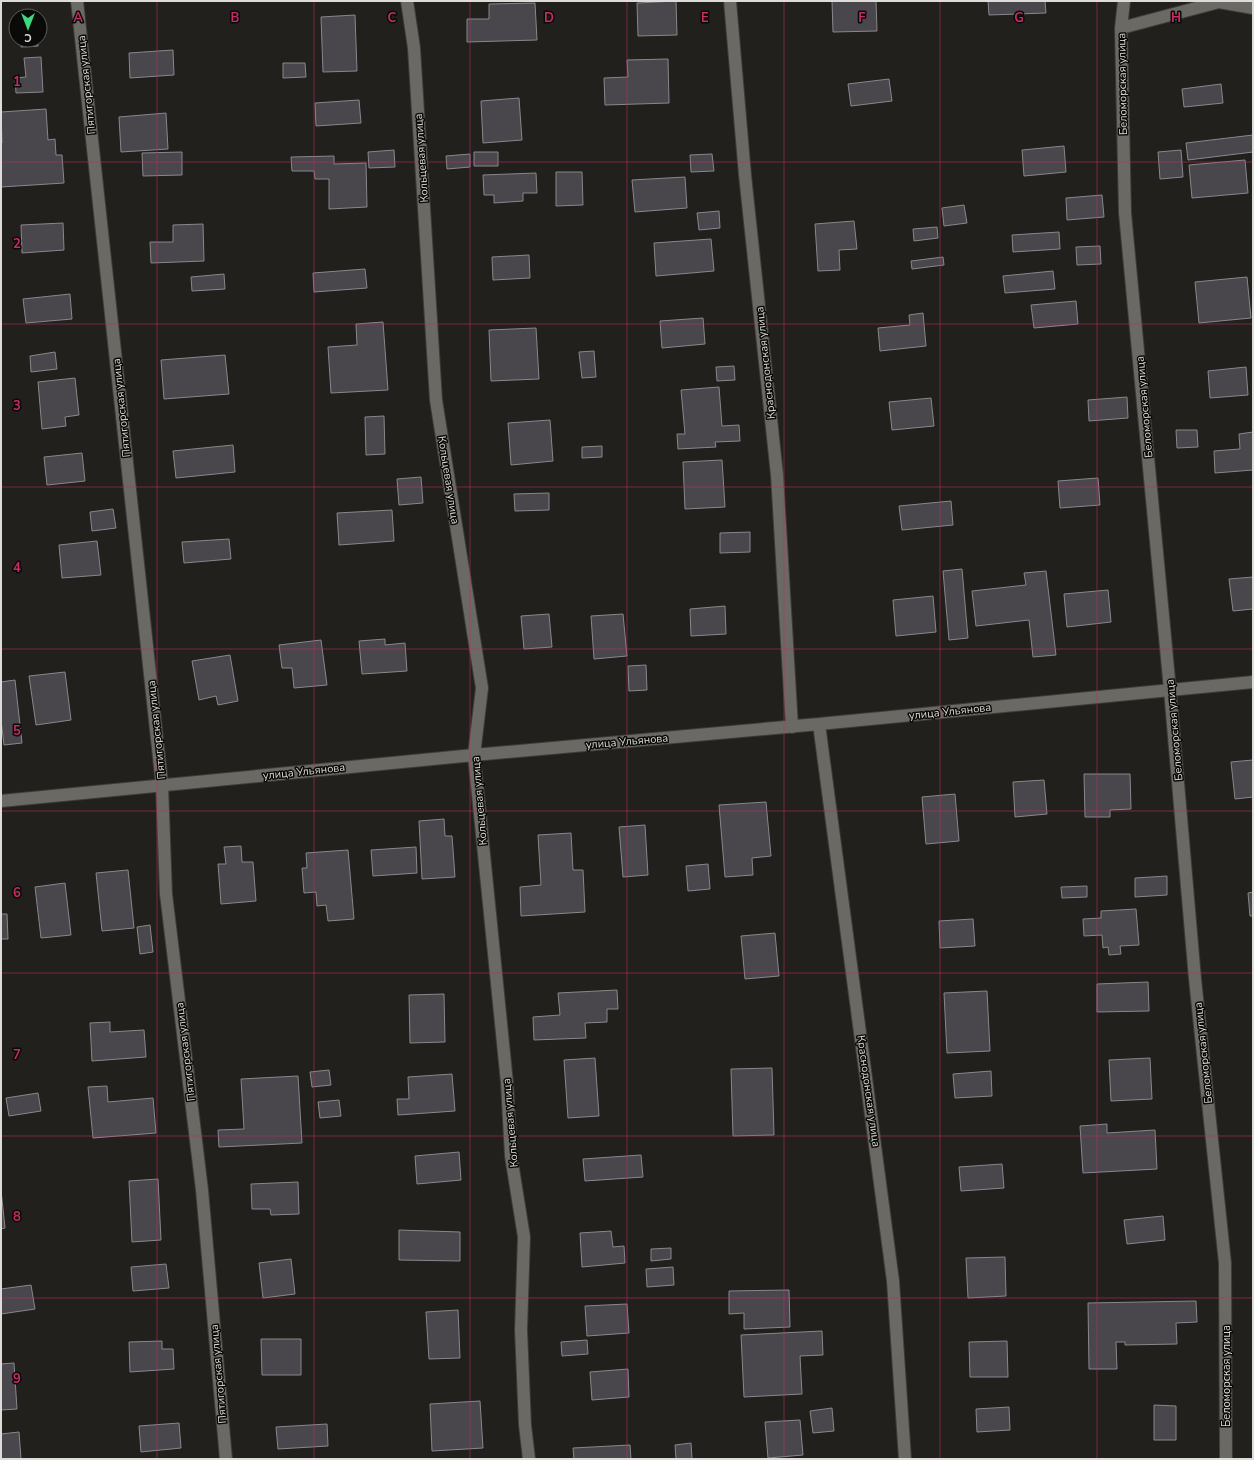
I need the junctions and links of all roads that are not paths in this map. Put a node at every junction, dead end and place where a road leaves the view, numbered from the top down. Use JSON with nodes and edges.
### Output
{"nodes":[{"id":1,"x":77,"y":1,"type":"edge"},
{"id":2,"x":407,"y":1,"type":"edge"},
{"id":3,"x":730,"y":1,"type":"edge"},
{"id":4,"x":1124,"y":1,"type":"edge"},
{"id":5,"x":1253,"y":8,"type":"edge"},
{"id":6,"x":1121,"y":28,"type":"junction"},
{"id":7,"x":1253,"y":682,"type":"edge"},
{"id":8,"x":1170,"y":690,"type":"junction"},
{"id":9,"x":819,"y":724,"type":"junction"},
{"id":10,"x":792,"y":727,"type":"junction"},
{"id":11,"x":474,"y":755,"type":"junction"},
{"id":12,"x":162,"y":785,"type":"junction"},
{"id":13,"x":1,"y":801,"type":"edge"},
{"id":14,"x":226,"y":1459,"type":"edge"},
{"id":15,"x":529,"y":1459,"type":"edge"},
{"id":16,"x":905,"y":1459,"type":"edge"},
{"id":17,"x":1226,"y":1459,"type":"edge"}],
"edges":[{"from":1,"to":12,"type":"street","name":"Пятигорская улица"},
{"from":2,"to":11,"type":"street","name":"Кольцевая улица"},
{"from":3,"to":10,"type":"street","name":"Краснодонская улица"},
{"from":4,"to":6,"type":"street","name":"Беломорская улица"},
{"from":5,"to":6,"type":"street"},
{"from":6,"to":8,"type":"street","name":"Беломорская улица"},
{"from":7,"to":8,"type":"street","name":"улица Ульянова"},
{"from":8,"to":9,"type":"street","name":"улица Ульянова"},
{"from":8,"to":17,"type":"street","name":"Беломорская улица"},
{"from":9,"to":10,"type":"street","name":"улица Ульянова"},
{"from":9,"to":16,"type":"street","name":"Краснодонская улица"},
{"from":10,"to":11,"type":"street","name":"улица Ульянова"},
{"from":11,"to":12,"type":"street","name":"улица Ульянова"},
{"from":11,"to":15,"type":"street","name":"Кольцевая улица"},
{"from":12,"to":13,"type":"street","name":"улица Ульянова"},
{"from":12,"to":14,"type":"street","name":"Пятигорская улица"}]}
